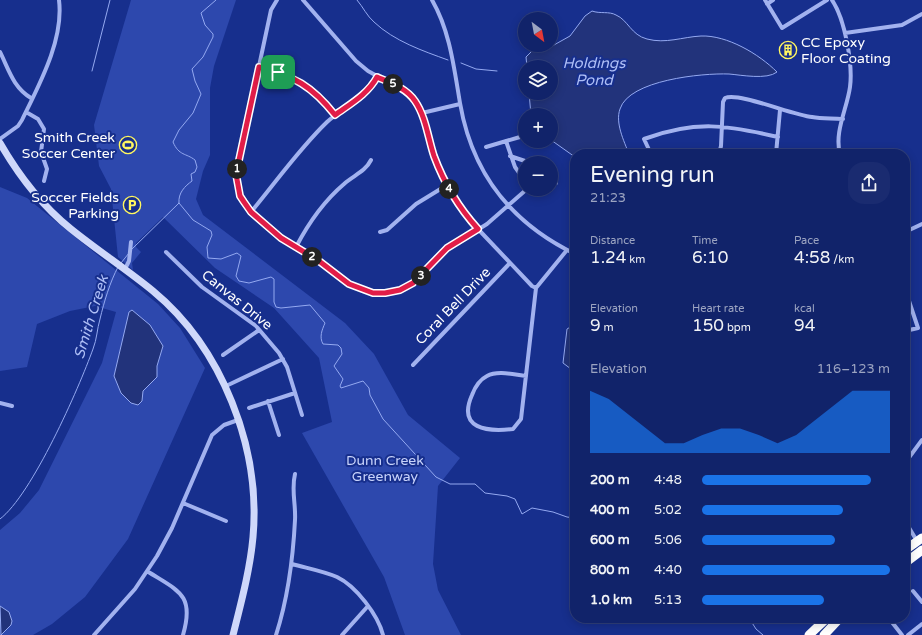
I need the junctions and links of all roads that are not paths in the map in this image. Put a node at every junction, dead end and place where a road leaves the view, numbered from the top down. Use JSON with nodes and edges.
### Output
{"nodes":[{"id":1,"x":59,"y":0,"type":"edge"},
{"id":2,"x":277,"y":0,"type":"edge"},
{"id":3,"x":303,"y":0,"type":"edge"},
{"id":4,"x":432,"y":0,"type":"edge"},
{"id":5,"x":773,"y":0,"type":"edge"},
{"id":6,"x":827,"y":0,"type":"edge"},
{"id":7,"x":832,"y":0,"type":"edge"},
{"id":8,"x":766,"y":2,"type":"edge"},
{"id":9,"x":922,"y":14,"type":"edge"},
{"id":10,"x":845,"y":33,"type":"junction"},
{"id":11,"x":0,"y":52,"type":"edge"},
{"id":12,"x":259,"y":67,"type":"junction"},
{"id":13,"x":377,"y":77,"type":"junction"},
{"id":14,"x":31,"y":98,"type":"junction"},
{"id":15,"x":460,"y":104,"type":"junction"},
{"id":16,"x":780,"y":110,"type":"junction"},
{"id":17,"x":26,"y":112,"type":"junction"},
{"id":18,"x":422,"y":112,"type":"junction"},
{"id":19,"x":335,"y":115,"type":"junction"},
{"id":20,"x":843,"y":119,"type":"junction"},
{"id":21,"x":722,"y":126,"type":"junction"},
{"id":22,"x":778,"y":137,"type":"junction"},
{"id":23,"x":518,"y":138,"type":"edge"},
{"id":24,"x":0,"y":139,"type":"edge"},
{"id":25,"x":506,"y":141,"type":"junction"},
{"id":26,"x":0,"y":143,"type":"edge"},
{"id":27,"x":486,"y":147,"type":"dead end"},
{"id":28,"x":649,"y":149,"type":"edge"},
{"id":29,"x":720,"y":149,"type":"edge"},
{"id":30,"x":777,"y":149,"type":"edge"},
{"id":31,"x":840,"y":149,"type":"edge"},
{"id":32,"x":510,"y":156,"type":"junction"},
{"id":33,"x":518,"y":159,"type":"edge"},
{"id":34,"x":371,"y":160,"type":"dead end"},
{"id":35,"x":518,"y":172,"type":"edge"},
{"id":36,"x":44,"y":180,"type":"dead end"},
{"id":37,"x":446,"y":185,"type":"junction"},
{"id":38,"x":518,"y":196,"type":"edge"},
{"id":39,"x":506,"y":205,"type":"junction"},
{"id":40,"x":251,"y":212,"type":"junction"},
{"id":41,"x":922,"y":224,"type":"edge"},
{"id":42,"x":478,"y":229,"type":"junction"},
{"id":43,"x":910,"y":230,"type":"edge"},
{"id":44,"x":380,"y":232,"type":"dead end"},
{"id":45,"x":131,"y":242,"type":"dead end"},
{"id":46,"x":296,"y":247,"type":"junction"},
{"id":47,"x":567,"y":250,"type":"junction"},
{"id":48,"x":166,"y":252,"type":"dead end"},
{"id":49,"x":570,"y":252,"type":"edge"},
{"id":50,"x":510,"y":263,"type":"junction"},
{"id":51,"x":125,"y":269,"type":"junction"},
{"id":52,"x":536,"y":288,"type":"junction"},
{"id":53,"x":910,"y":304,"type":"edge"},
{"id":54,"x":259,"y":330,"type":"junction"},
{"id":55,"x":910,"y":330,"type":"edge"},
{"id":56,"x":223,"y":355,"type":"dead end"},
{"id":57,"x":283,"y":359,"type":"junction"},
{"id":58,"x":413,"y":365,"type":"dead end"},
{"id":59,"x":526,"y":376,"type":"junction"},
{"id":60,"x":226,"y":386,"type":"junction"},
{"id":61,"x":295,"y":393,"type":"junction"},
{"id":62,"x":268,"y":401,"type":"junction"},
{"id":63,"x":0,"y":403,"type":"edge"},
{"id":64,"x":12,"y":406,"type":"dead end"},
{"id":65,"x":249,"y":408,"type":"dead end"},
{"id":66,"x":302,"y":415,"type":"dead end"},
{"id":67,"x":239,"y":420,"type":"junction"},
{"id":68,"x":279,"y":435,"type":"dead end"},
{"id":69,"x":922,"y":440,"type":"edge"},
{"id":70,"x":910,"y":456,"type":"edge"},
{"id":71,"x":295,"y":474,"type":"dead end"},
{"id":72,"x":183,"y":503,"type":"junction"},
{"id":73,"x":226,"y":522,"type":"dead end"},
{"id":74,"x":910,"y":528,"type":"edge"},
{"id":75,"x":920,"y":540,"type":"edge"},
{"id":76,"x":910,"y":548,"type":"edge"},
{"id":77,"x":922,"y":550,"type":"edge"},
{"id":78,"x":910,"y":559,"type":"edge"},
{"id":79,"x":292,"y":564,"type":"junction"},
{"id":80,"x":147,"y":571,"type":"junction"},
{"id":81,"x":913,"y":591,"type":"dead end"},
{"id":82,"x":922,"y":602,"type":"edge"},
{"id":83,"x":368,"y":606,"type":"junction"},
{"id":84,"x":821,"y":623,"type":"edge"},
{"id":85,"x":835,"y":623,"type":"edge"},
{"id":86,"x":893,"y":623,"type":"edge"},
{"id":87,"x":922,"y":624,"type":"edge"},
{"id":88,"x":818,"y":626,"type":"junction"},
{"id":89,"x":94,"y":635,"type":"edge"},
{"id":90,"x":183,"y":635,"type":"edge"},
{"id":91,"x":233,"y":635,"type":"edge"},
{"id":92,"x":276,"y":635,"type":"edge"},
{"id":93,"x":342,"y":635,"type":"edge"},
{"id":94,"x":383,"y":635,"type":"edge"},
{"id":95,"x":809,"y":635,"type":"edge"},
{"id":96,"x":814,"y":635,"type":"edge"},
{"id":97,"x":824,"y":635,"type":"edge"},
{"id":98,"x":902,"y":635,"type":"edge"},
{"id":99,"x":908,"y":635,"type":"edge"}],
"edges":[{"from":1,"to":14,"type":"street"},
{"from":2,"to":12,"type":"street"},
{"from":3,"to":13,"type":"street"},
{"from":4,"to":15,"type":"street"},
{"from":5,"to":8,"type":"street"},
{"from":6,"to":8,"type":"street"},
{"from":7,"to":10,"type":"street"},
{"from":9,"to":10,"type":"street"},
{"from":10,"to":20,"type":"street"},
{"from":11,"to":14,"type":"street"},
{"from":12,"to":19,"type":"street"},
{"from":12,"to":40,"type":"street"},
{"from":13,"to":18,"type":"street"},
{"from":13,"to":19,"type":"street"},
{"from":14,"to":17,"type":"street"},
{"from":15,"to":18,"type":"street"},
{"from":15,"to":39,"type":"street"},
{"from":16,"to":20,"type":"street"},
{"from":16,"to":21,"type":"street"},
{"from":16,"to":22,"type":"street"},
{"from":17,"to":24,"type":"street"},
{"from":17,"to":36,"type":"street"},
{"from":18,"to":37,"type":"street"},
{"from":19,"to":40,"type":"street"},
{"from":20,"to":31,"type":"street"},
{"from":21,"to":22,"type":"street"},
{"from":21,"to":28,"type":"street"},
{"from":21,"to":29,"type":"street"},
{"from":22,"to":30,"type":"street"},
{"from":23,"to":25,"type":"street"},
{"from":25,"to":27,"type":"street"},
{"from":25,"to":32,"type":"street"},
{"from":26,"to":51,"type":"main road"},
{"from":32,"to":33,"type":"street"},
{"from":32,"to":35,"type":"street"},
{"from":34,"to":46,"type":"street"},
{"from":37,"to":42,"type":"street"},
{"from":37,"to":44,"type":"street"},
{"from":38,"to":39,"type":"street"},
{"from":39,"to":42,"type":"street"},
{"from":39,"to":47,"type":"street"},
{"from":40,"to":46,"type":"street"},
{"from":41,"to":43,"type":"street"},
{"from":42,"to":46,"type":"street"},
{"from":42,"to":50,"type":"street"},
{"from":45,"to":51,"type":"street"},
{"from":47,"to":49,"type":"street"},
{"from":47,"to":52,"type":"street"},
{"from":48,"to":54,"type":"street","name":"Canvas Drive"},
{"from":50,"to":52,"type":"street"},
{"from":50,"to":58,"type":"street","name":"Coral Bell Drive"},
{"from":51,"to":60,"type":"main road"},
{"from":52,"to":59,"type":"street"},
{"from":53,"to":55,"type":"street"},
{"from":54,"to":56,"type":"street"},
{"from":54,"to":57,"type":"street","name":"Canvas Drive"},
{"from":57,"to":60,"type":"street"},
{"from":57,"to":61,"type":"street","name":"Canvas Drive"},
{"from":59,"to":59,"type":"street"},
{"from":60,"to":67,"type":"main road"},
{"from":61,"to":62,"type":"street"},
{"from":61,"to":66,"type":"street","name":"Canvas Drive"},
{"from":62,"to":65,"type":"street"},
{"from":62,"to":68,"type":"street"},
{"from":63,"to":64,"type":"street"},
{"from":67,"to":72,"type":"street"},
{"from":67,"to":91,"type":"main road"},
{"from":69,"to":70,"type":"street"},
{"from":71,"to":79,"type":"street"},
{"from":72,"to":73,"type":"street"},
{"from":72,"to":80,"type":"street"},
{"from":74,"to":75,"type":"street"},
{"from":75,"to":76,"type":"highway"},
{"from":77,"to":78,"type":"highway"},
{"from":79,"to":83,"type":"street"},
{"from":79,"to":92,"type":"street"},
{"from":80,"to":89,"type":"street"},
{"from":80,"to":90,"type":"street"},
{"from":81,"to":82,"type":"street"},
{"from":83,"to":93,"type":"street"},
{"from":83,"to":94,"type":"street"},
{"from":84,"to":88,"type":"highway"},
{"from":85,"to":97,"type":"highway"},
{"from":86,"to":98,"type":"street"},
{"from":87,"to":99,"type":"street"},
{"from":88,"to":95,"type":"highway"},
{"from":88,"to":96,"type":"highway"}]}
